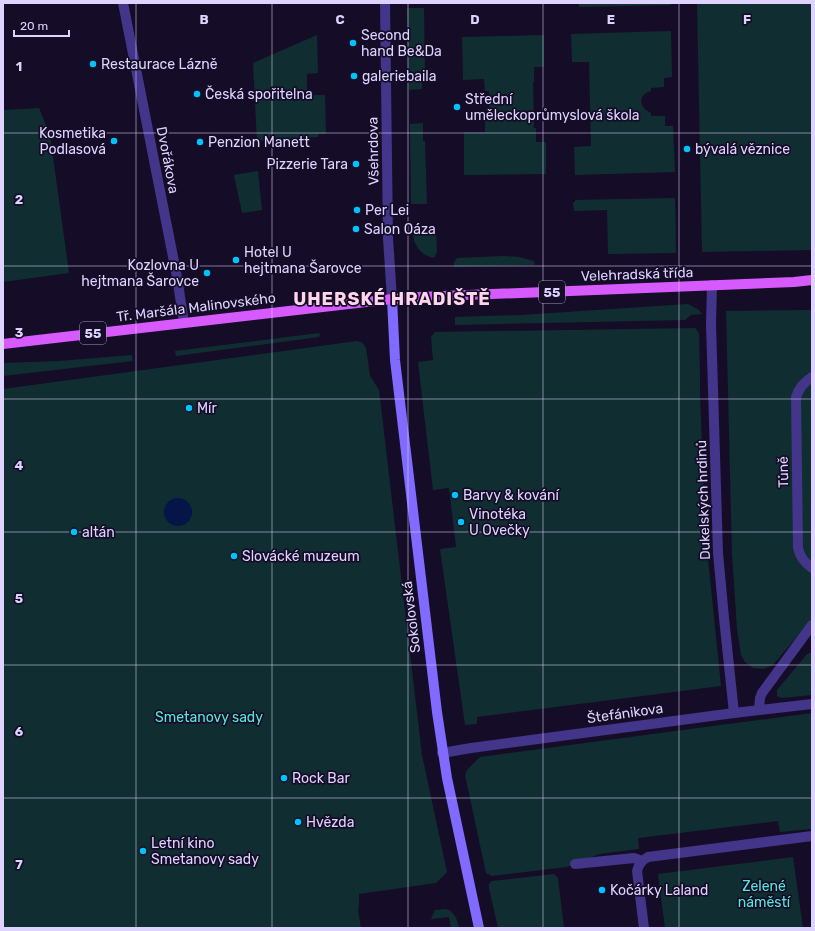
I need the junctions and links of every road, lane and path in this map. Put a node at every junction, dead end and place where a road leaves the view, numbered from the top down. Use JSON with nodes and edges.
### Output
{"nodes":[{"id":1,"x":123,"y":3,"type":"edge"},
{"id":2,"x":385,"y":3,"type":"edge"},
{"id":3,"x":812,"y":280,"type":"edge"},
{"id":4,"x":712,"y":285,"type":"junction"},
{"id":5,"x":392,"y":299,"type":"junction"},
{"id":6,"x":184,"y":323,"type":"junction"},
{"id":7,"x":3,"y":344,"type":"edge"},
{"id":8,"x":812,"y":377,"type":"edge"},
{"id":9,"x":812,"y":568,"type":"edge"},
{"id":10,"x":812,"y":625,"type":"edge"},
{"id":11,"x":812,"y":704,"type":"edge"},
{"id":12,"x":759,"y":710,"type":"junction"},
{"id":13,"x":734,"y":713,"type":"junction"},
{"id":14,"x":442,"y":753,"type":"junction"},
{"id":15,"x":812,"y":838,"type":"edge"},
{"id":16,"x":642,"y":861,"type":"junction"},
{"id":17,"x":575,"y":864,"type":"dead end"},
{"id":18,"x":479,"y":928,"type":"edge"},
{"id":19,"x":644,"y":928,"type":"edge"}],
"edges":[{"from":1,"to":6,"type":"street","name":"Dvořákova"},
{"from":2,"to":5,"type":"street","name":"Všehrdova"},
{"from":3,"to":4,"type":"main road","name":"Velehradská třída","number":"55"},
{"from":4,"to":5,"type":"main road","name":"Velehradská třída","number":"55"},
{"from":4,"to":13,"type":"street","name":"Dukelských hrdinů"},
{"from":5,"to":6,"type":"main road","name":"Tř. Maršála Malinovského","number":"55"},
{"from":5,"to":14,"type":"main road","name":"Sokolovská"},
{"from":6,"to":7,"type":"main road","name":"Tř. Maršála Malinovského","number":"55"},
{"from":8,"to":9,"type":"street","name":"Tůně"},
{"from":10,"to":12,"type":"street"},
{"from":11,"to":12,"type":"street","name":"Štefánikova"},
{"from":12,"to":13,"type":"street","name":"Štefánikova"},
{"from":13,"to":14,"type":"street","name":"Štefánikova"},
{"from":14,"to":18,"type":"main road","name":"Sokolovská"},
{"from":15,"to":16,"type":"street"},
{"from":16,"to":17,"type":"street"},
{"from":16,"to":19,"type":"street"}]}
